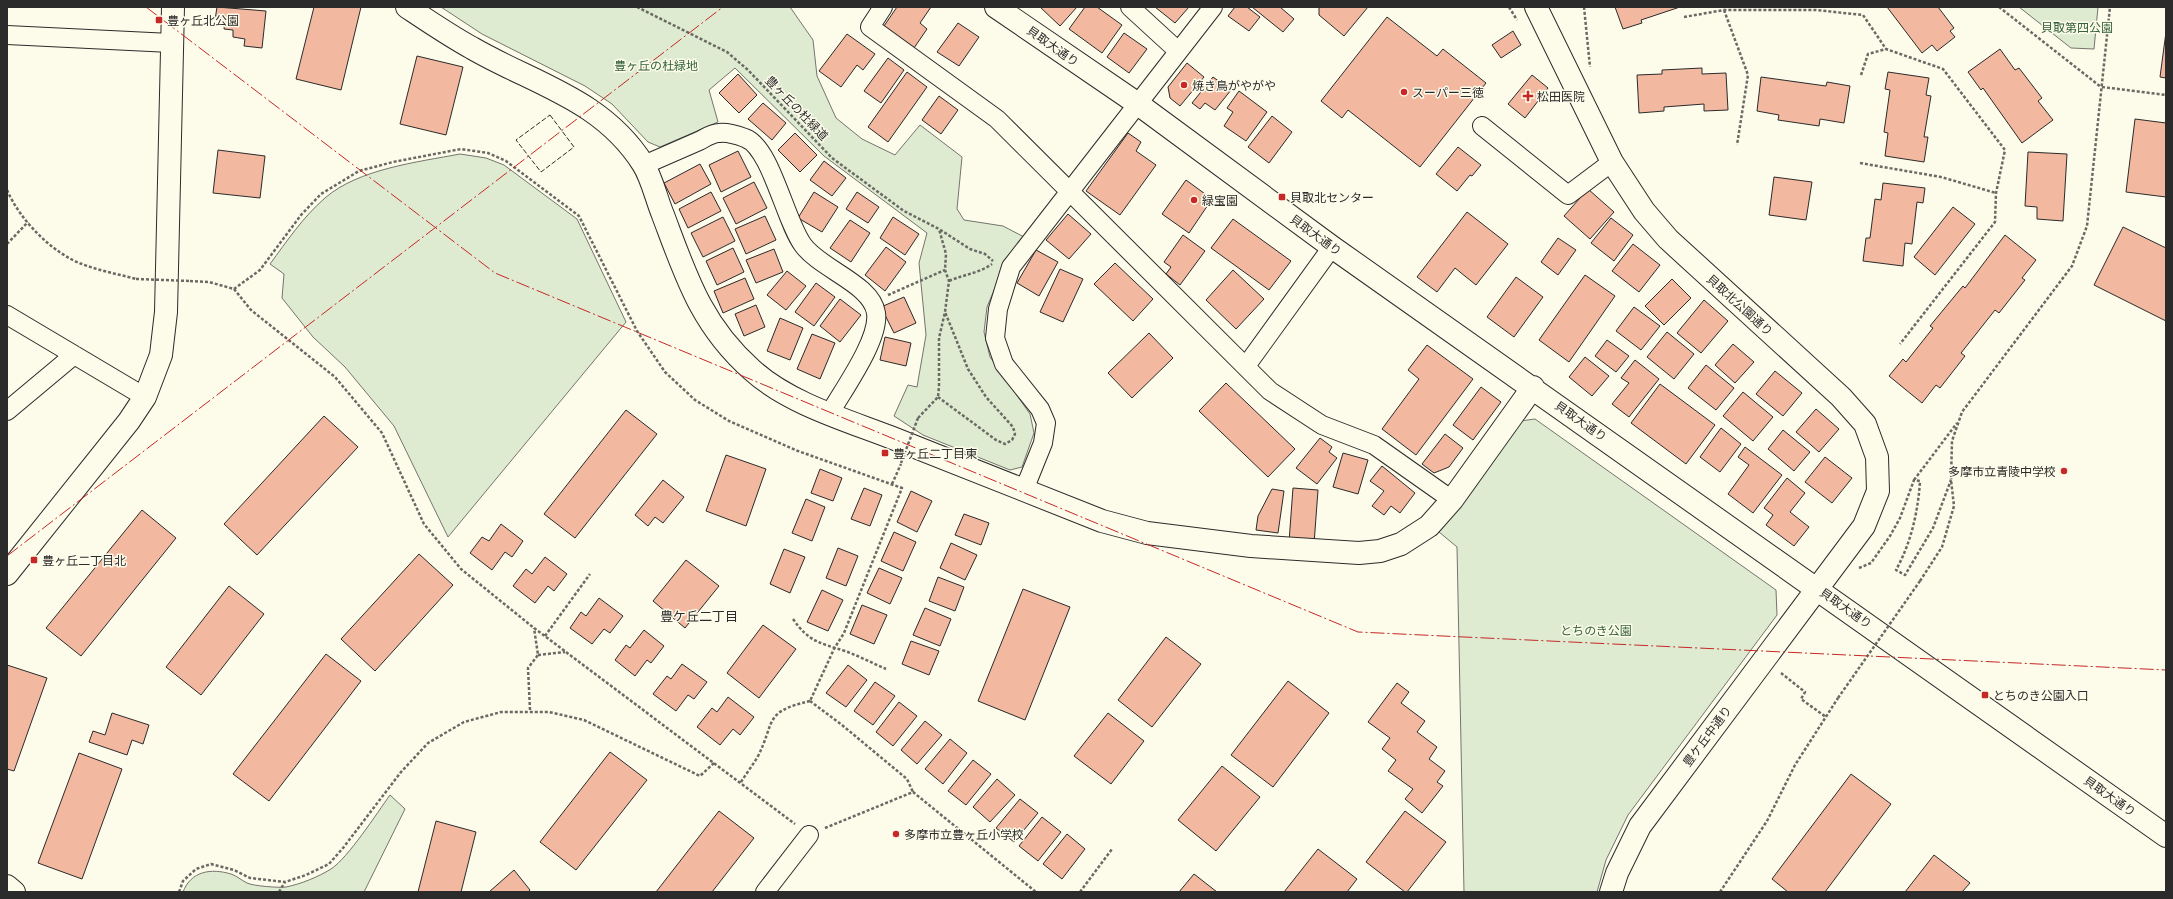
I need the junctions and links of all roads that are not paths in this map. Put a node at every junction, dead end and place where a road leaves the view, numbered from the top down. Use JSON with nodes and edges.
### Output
{"nodes":[{"id":1,"x":173,"y":7,"type":"edge"},
{"id":2,"x":406,"y":7,"type":"edge"},
{"id":3,"x":882,"y":7,"type":"edge"},
{"id":4,"x":996,"y":7,"type":"edge"},
{"id":5,"x":1130,"y":7,"type":"edge"},
{"id":6,"x":1211,"y":10,"type":"edge"},
{"id":7,"x":1538,"y":10,"type":"edge"},
{"id":8,"x":7,"y":35,"type":"edge"},
{"id":9,"x":171,"y":43,"type":"junction"},
{"id":10,"x":1178,"y":51,"type":"junction"},
{"id":11,"x":1138,"y":104,"type":"junction"},
{"id":12,"x":1482,"y":126,"type":"dead end"},
{"id":13,"x":1612,"y":162,"type":"junction"},
{"id":14,"x":644,"y":165,"type":"junction"},
{"id":15,"x":1071,"y":191,"type":"junction"},
{"id":16,"x":1332,"y":247,"type":"junction"},
{"id":17,"x":7,"y":315,"type":"edge"},
{"id":18,"x":74,"y":355,"type":"junction"},
{"id":19,"x":1246,"y":366,"type":"junction"},
{"id":20,"x":1533,"y":387,"type":"junction"},
{"id":21,"x":145,"y":397,"type":"junction"},
{"id":22,"x":7,"y":411,"type":"edge"},
{"id":23,"x":830,"y":413,"type":"junction"},
{"id":24,"x":1024,"y":490,"type":"junction"},
{"id":25,"x":1452,"y":500,"type":"junction"},
{"id":26,"x":7,"y":574,"type":"edge"},
{"id":27,"x":1817,"y":588,"type":"junction"},
{"id":28,"x":2165,"y":834,"type":"edge"},
{"id":29,"x":808,"y":835,"type":"road end"},
{"id":30,"x":7,"y":886,"type":"edge"},
{"id":31,"x":14,"y":892,"type":"edge"},
{"id":32,"x":765,"y":892,"type":"edge"},
{"id":33,"x":1611,"y":892,"type":"edge"}],
"edges":[{"from":1,"to":9,"type":"street"},
{"from":2,"to":14,"type":"street"},
{"from":3,"to":15,"type":"street"},
{"from":4,"to":11,"type":"street","name":"貝取大通り"},
{"from":5,"to":10,"type":"street"},
{"from":6,"to":10,"type":"street"},
{"from":7,"to":13,"type":"street","name":"貝取北公園通り"},
{"from":8,"to":9,"type":"street"},
{"from":9,"to":21,"type":"street"},
{"from":10,"to":11,"type":"street"},
{"from":11,"to":15,"type":"street"},
{"from":11,"to":16,"type":"street","name":"貝取大通り"},
{"from":12,"to":13,"type":"street"},
{"from":13,"to":27,"type":"street","name":"貝取北公園通り"},
{"from":14,"to":23,"type":"street"},
{"from":14,"to":23,"type":"street"},
{"from":15,"to":19,"type":"street"},
{"from":15,"to":24,"type":"street"},
{"from":16,"to":19,"type":"street"},
{"from":16,"to":20,"type":"street","name":"貝取大通り"},
{"from":17,"to":18,"type":"street"},
{"from":18,"to":21,"type":"street"},
{"from":18,"to":22,"type":"street"},
{"from":19,"to":25,"type":"street"},
{"from":20,"to":25,"type":"street"},
{"from":20,"to":27,"type":"street","name":"貝取大通り"},
{"from":21,"to":26,"type":"street"},
{"from":23,"to":24,"type":"street"},
{"from":24,"to":25,"type":"street"},
{"from":27,"to":28,"type":"street","name":"貝取大通り"},
{"from":27,"to":33,"type":"street","name":"豊ケ丘中通り"},
{"from":29,"to":32,"type":"street"},
{"from":30,"to":31,"type":"street"}]}
